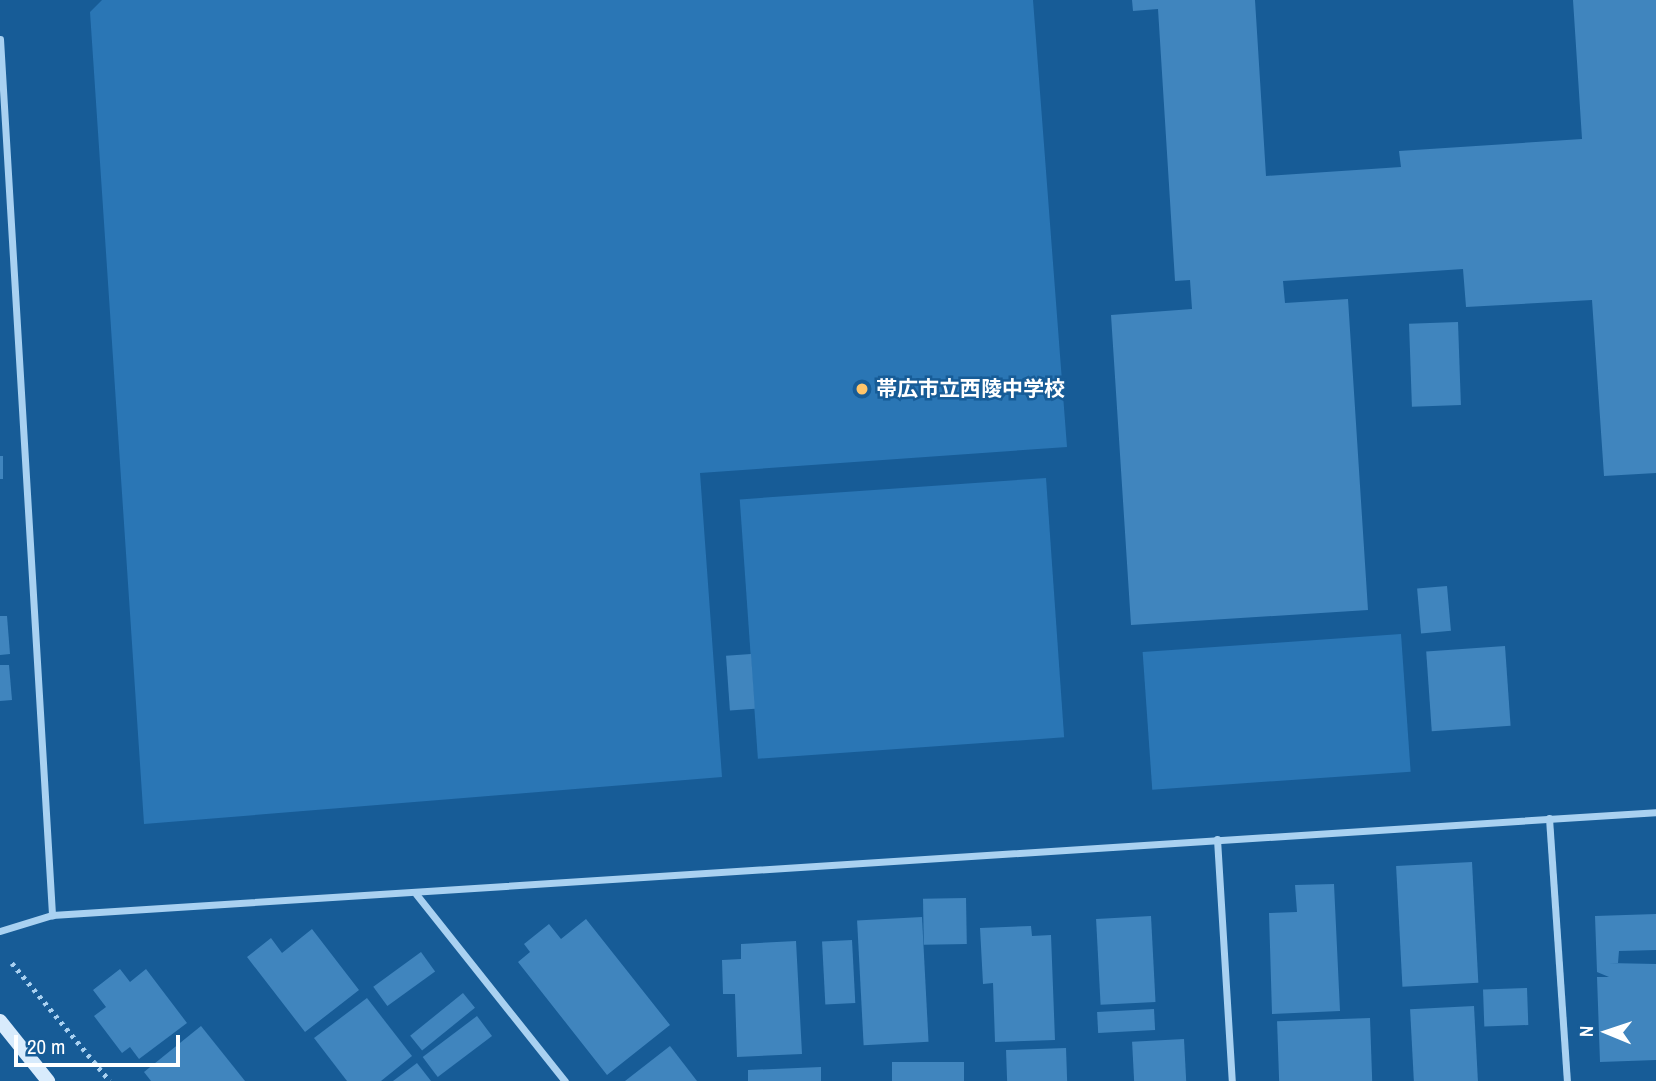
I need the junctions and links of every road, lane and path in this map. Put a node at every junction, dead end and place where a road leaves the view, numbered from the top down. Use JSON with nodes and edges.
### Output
{"nodes":[{"id":1,"x":0,"y":39,"type":"edge"},
{"id":2,"x":4,"y":152,"type":"edge"},
{"id":3,"x":1656,"y":812,"type":"edge"},
{"id":4,"x":1549,"y":818,"type":"junction"},
{"id":5,"x":1217,"y":839,"type":"junction"},
{"id":6,"x":416,"y":894,"type":"junction"},
{"id":7,"x":52,"y":915,"type":"junction"},
{"id":8,"x":0,"y":931,"type":"edge"},
{"id":9,"x":8,"y":959,"type":"dead end"},
{"id":10,"x":0,"y":1021,"type":"edge"},
{"id":11,"x":48,"y":1081,"type":"edge"},
{"id":12,"x":110,"y":1081,"type":"edge"},
{"id":13,"x":565,"y":1081,"type":"edge"},
{"id":14,"x":1232,"y":1081,"type":"edge"},
{"id":15,"x":1567,"y":1081,"type":"edge"}],
"edges":[{"from":1,"to":2,"type":"street"},
{"from":2,"to":7,"type":"street"},
{"from":3,"to":4,"type":"street"},
{"from":4,"to":5,"type":"street"},
{"from":4,"to":15,"type":"street"},
{"from":5,"to":6,"type":"street"},
{"from":5,"to":14,"type":"street"},
{"from":6,"to":7,"type":"street"},
{"from":6,"to":13,"type":"street"},
{"from":7,"to":8,"type":"street"},
{"from":9,"to":12,"type":"path"},
{"from":10,"to":11,"type":"street"}]}
